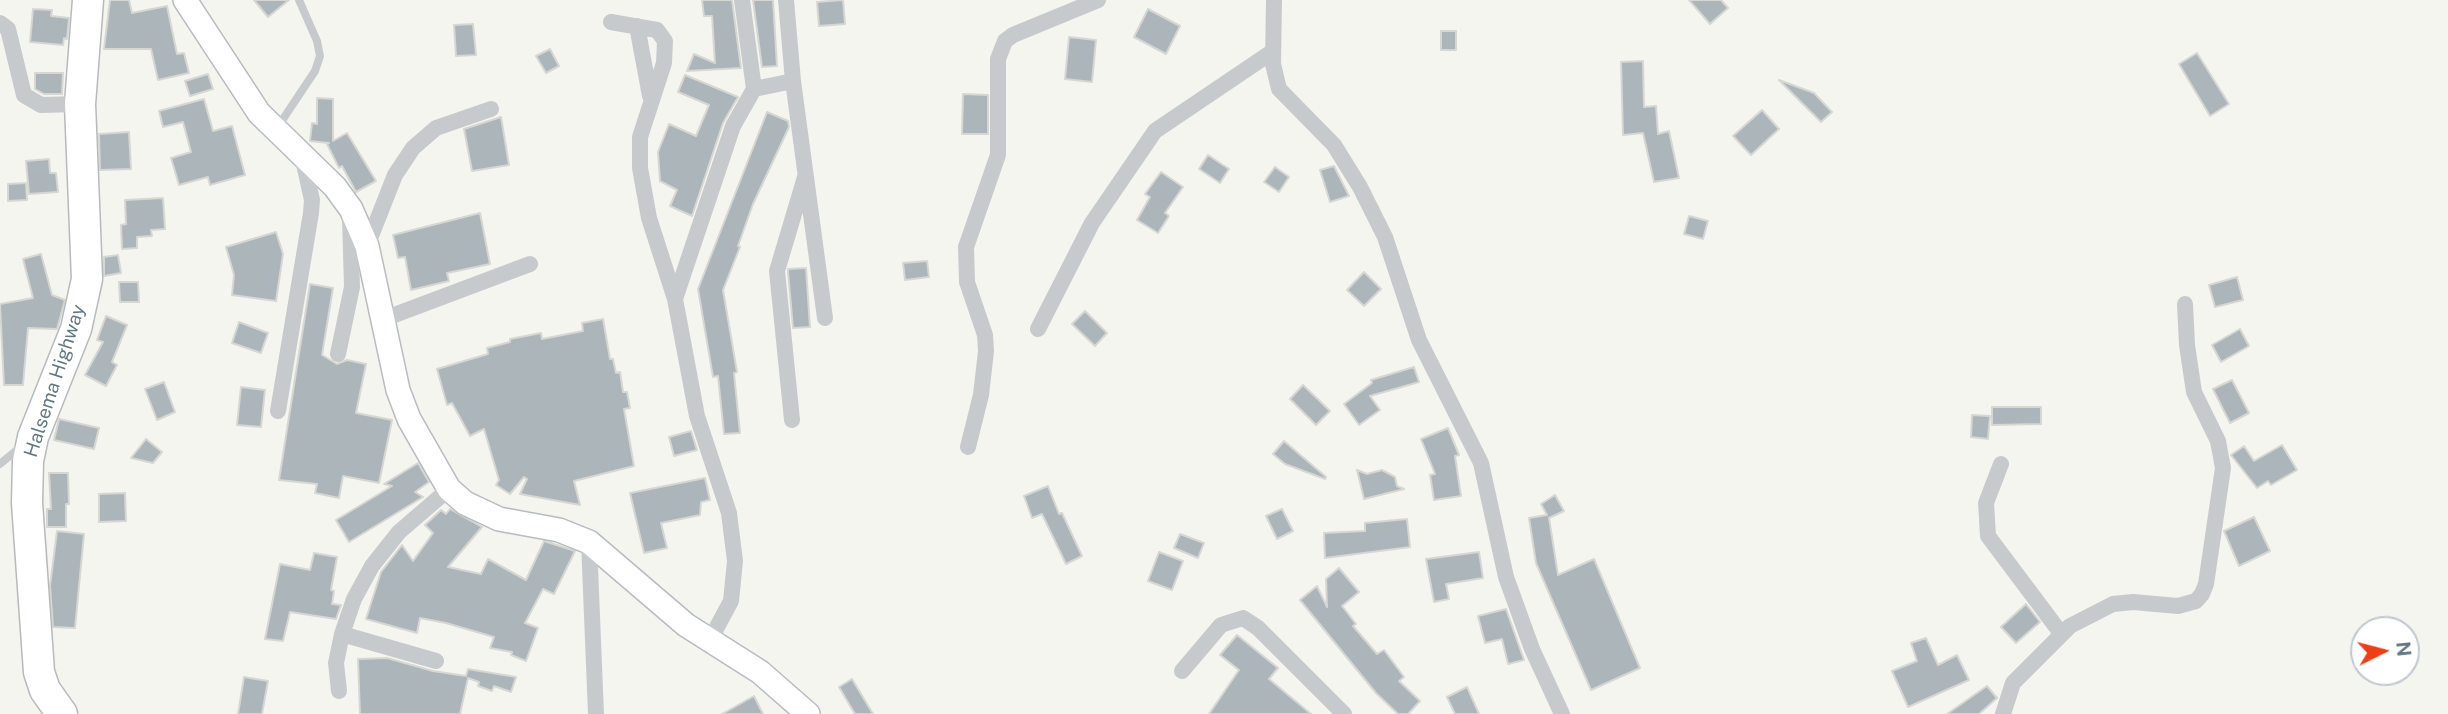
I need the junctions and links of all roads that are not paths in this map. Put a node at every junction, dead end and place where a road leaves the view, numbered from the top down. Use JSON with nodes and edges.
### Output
{"nodes":[{"id":1,"x":88,"y":0,"type":"edge"},
{"id":2,"x":185,"y":0,"type":"edge"},
{"id":3,"x":299,"y":0,"type":"edge"},
{"id":4,"x":742,"y":0,"type":"edge"},
{"id":5,"x":786,"y":0,"type":"edge"},
{"id":6,"x":1098,"y":0,"type":"edge"},
{"id":7,"x":1274,"y":0,"type":"edge"},
{"id":8,"x":611,"y":22,"type":"dead end"},
{"id":9,"x":0,"y":23,"type":"edge"},
{"id":10,"x":638,"y":26,"type":"junction"},
{"id":11,"x":1272,"y":52,"type":"junction"},
{"id":12,"x":793,"y":81,"type":"junction"},
{"id":13,"x":754,"y":89,"type":"junction"},
{"id":14,"x":651,"y":98,"type":"junction"},
{"id":15,"x":80,"y":104,"type":"junction"},
{"id":16,"x":491,"y":109,"type":"dead end"},
{"id":17,"x":275,"y":130,"type":"junction"},
{"id":18,"x":301,"y":153,"type":"junction"},
{"id":19,"x":805,"y":174,"type":"junction"},
{"id":20,"x":351,"y":209,"type":"junction"},
{"id":21,"x":367,"y":246,"type":"junction"},
{"id":22,"x":530,"y":264,"type":"dead end"},
{"id":23,"x":675,"y":299,"type":"junction"},
{"id":24,"x":2185,"y":304,"type":"dead end"},
{"id":25,"x":825,"y":318,"type":"dead end"},
{"id":26,"x":381,"y":320,"type":"junction"},
{"id":27,"x":1038,"y":329,"type":"dead end"},
{"id":28,"x":338,"y":354,"type":"dead end"},
{"id":29,"x":278,"y":411,"type":"dead end"},
{"id":30,"x":792,"y":420,"type":"dead end"},
{"id":31,"x":33,"y":437,"type":"junction"},
{"id":32,"x":968,"y":447,"type":"dead end"},
{"id":33,"x":0,"y":464,"type":"edge"},
{"id":34,"x":2001,"y":464,"type":"dead end"},
{"id":35,"x":449,"y":489,"type":"junction"},
{"id":36,"x":589,"y":542,"type":"junction"},
{"id":37,"x":2060,"y":632,"type":"junction"},
{"id":38,"x":342,"y":634,"type":"junction"},
{"id":39,"x":710,"y":640,"type":"junction"},
{"id":40,"x":436,"y":661,"type":"dead end"},
{"id":41,"x":1182,"y":671,"type":"dead end"},
{"id":42,"x":339,"y":691,"type":"dead end"},
{"id":43,"x":62,"y":714,"type":"edge"},
{"id":44,"x":596,"y":714,"type":"edge"},
{"id":45,"x":808,"y":714,"type":"edge"},
{"id":46,"x":1344,"y":714,"type":"edge"},
{"id":47,"x":1562,"y":714,"type":"edge"},
{"id":48,"x":2003,"y":714,"type":"edge"}],
"edges":[{"from":1,"to":15,"type":"highway","name":"Halsema Highway"},
{"from":2,"to":17,"type":"main road"},
{"from":3,"to":17,"type":"lane"},
{"from":4,"to":13,"type":"street"},
{"from":5,"to":12,"type":"street"},
{"from":6,"to":32,"type":"street"},
{"from":7,"to":11,"type":"street"},
{"from":8,"to":10,"type":"street"},
{"from":9,"to":15,"type":"street"},
{"from":10,"to":14,"type":"street"},
{"from":10,"to":14,"type":"street"},
{"from":11,"to":27,"type":"street"},
{"from":11,"to":47,"type":"street"},
{"from":12,"to":13,"type":"street"},
{"from":12,"to":19,"type":"street"},
{"from":13,"to":23,"type":"street"},
{"from":14,"to":23,"type":"street"},
{"from":15,"to":31,"type":"highway","name":"Halsema Highway"},
{"from":16,"to":21,"type":"street"},
{"from":17,"to":18,"type":"main road"},
{"from":18,"to":20,"type":"main road"},
{"from":18,"to":29,"type":"street"},
{"from":19,"to":25,"type":"street"},
{"from":19,"to":30,"type":"street"},
{"from":20,"to":21,"type":"main road"},
{"from":20,"to":28,"type":"street"},
{"from":21,"to":26,"type":"main road"},
{"from":22,"to":26,"type":"street"},
{"from":23,"to":39,"type":"street"},
{"from":24,"to":37,"type":"street"},
{"from":26,"to":35,"type":"main road"},
{"from":31,"to":33,"type":"lane"},
{"from":31,"to":43,"type":"highway","name":"Halsema Highway"},
{"from":34,"to":37,"type":"street"},
{"from":35,"to":36,"type":"main road"},
{"from":35,"to":38,"type":"street"},
{"from":36,"to":39,"type":"main road"},
{"from":36,"to":44,"type":"street"},
{"from":37,"to":48,"type":"street"},
{"from":38,"to":40,"type":"street"},
{"from":38,"to":42,"type":"street"},
{"from":39,"to":45,"type":"main road"},
{"from":41,"to":46,"type":"street"}]}
